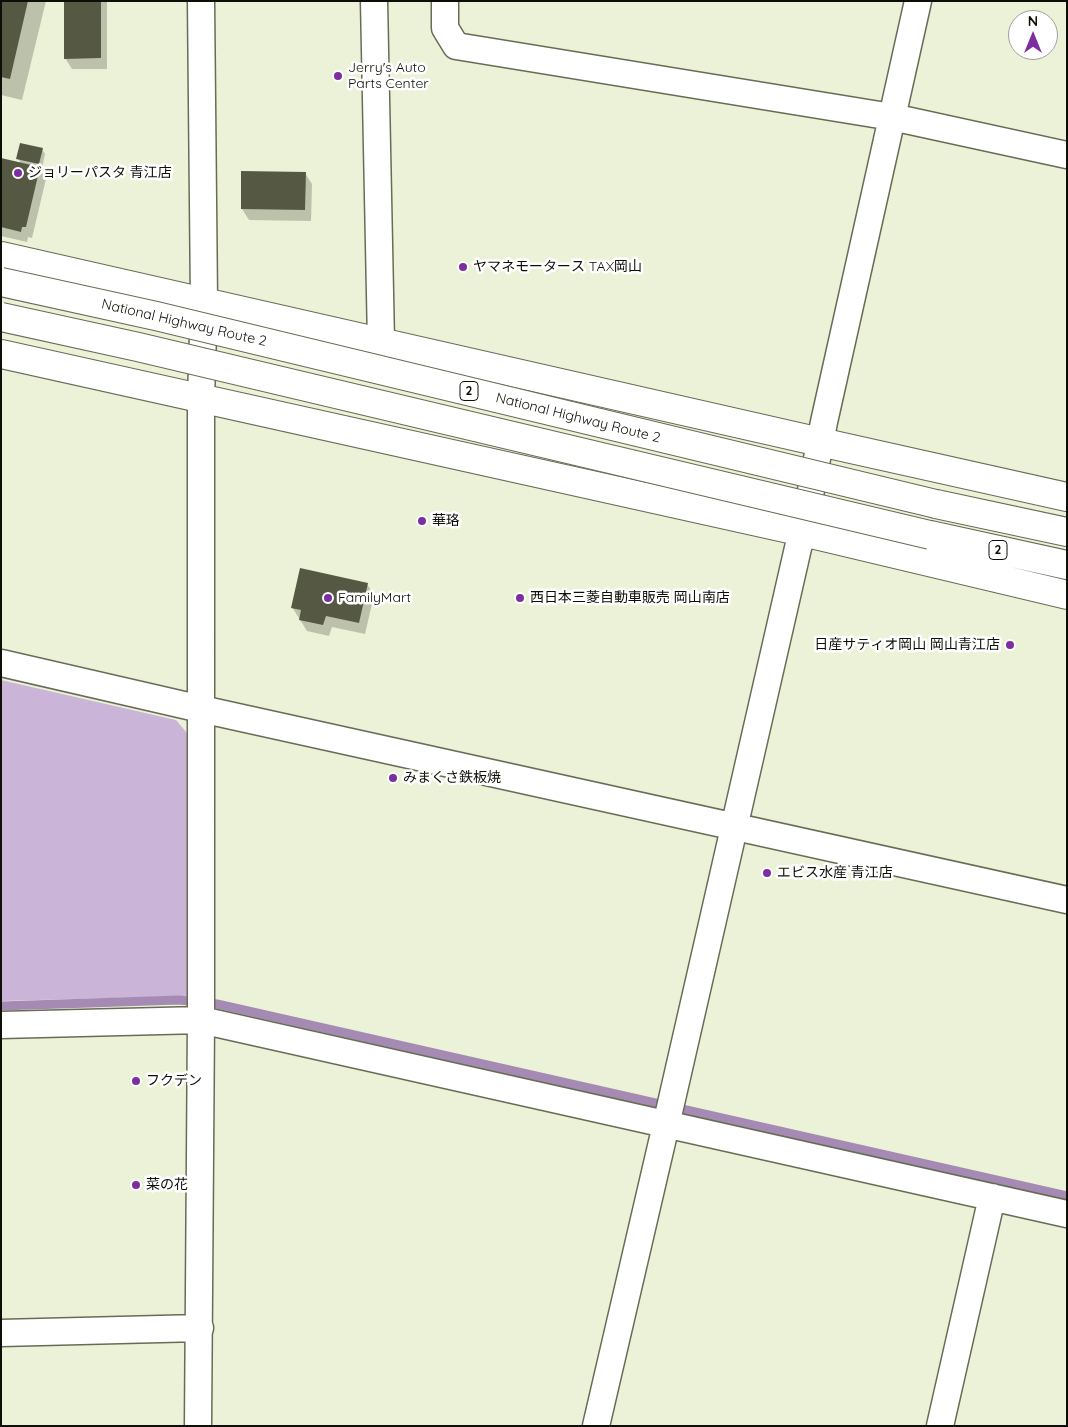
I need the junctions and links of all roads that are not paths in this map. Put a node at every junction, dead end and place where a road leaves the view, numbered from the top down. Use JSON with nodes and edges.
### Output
{"nodes":[{"id":1,"x":201,"y":1,"type":"edge"},
{"id":2,"x":374,"y":1,"type":"edge"},
{"id":3,"x":445,"y":1,"type":"edge"},
{"id":4,"x":918,"y":1,"type":"edge"},
{"id":5,"x":892,"y":117,"type":"junction"},
{"id":6,"x":1067,"y":155,"type":"edge"},
{"id":7,"x":1,"y":256,"type":"edge"},
{"id":8,"x":1,"y":282,"type":"edge"},
{"id":9,"x":204,"y":302,"type":"junction"},
{"id":10,"x":1,"y":317,"type":"edge"},
{"id":11,"x":381,"y":342,"type":"junction"},
{"id":12,"x":1,"y":354,"type":"edge"},
{"id":13,"x":201,"y":398,"type":"junction"},
{"id":14,"x":820,"y":442,"type":"junction"},
{"id":15,"x":1067,"y":496,"type":"edge"},
{"id":16,"x":804,"y":532,"type":"junction"},
{"id":17,"x":1067,"y":532,"type":"edge"},
{"id":18,"x":1067,"y":565,"type":"edge"},
{"id":19,"x":1067,"y":595,"type":"edge"},
{"id":20,"x":1,"y":663,"type":"edge"},
{"id":21,"x":201,"y":709,"type":"junction"},
{"id":22,"x":734,"y":826,"type":"junction"},
{"id":23,"x":1067,"y":900,"type":"edge"},
{"id":24,"x":201,"y":1007,"type":"junction"},
{"id":25,"x":1,"y":1025,"type":"edge"},
{"id":26,"x":669,"y":1112,"type":"junction"},
{"id":27,"x":992,"y":1197,"type":"junction"},
{"id":28,"x":1067,"y":1214,"type":"edge"},
{"id":29,"x":200,"y":1328,"type":"junction"},
{"id":30,"x":1,"y":1333,"type":"edge"},
{"id":31,"x":198,"y":1426,"type":"edge"},
{"id":32,"x":596,"y":1426,"type":"edge"},
{"id":33,"x":940,"y":1426,"type":"edge"}],
"edges":[{"from":1,"to":9,"type":"street"},
{"from":2,"to":11,"type":"street"},
{"from":3,"to":5,"type":"street"},
{"from":4,"to":5,"type":"street"},
{"from":5,"to":6,"type":"street"},
{"from":5,"to":14,"type":"street"},
{"from":7,"to":9,"type":"highway"},
{"from":8,"to":17,"type":"highway","name":"National Highway Route 2","number":"2","bridge":true},
{"from":9,"to":11,"type":"highway"},
{"from":9,"to":13,"type":"street"},
{"from":10,"to":18,"type":"highway","number":"2","bridge":true},
{"from":11,"to":14,"type":"highway"},
{"from":12,"to":13,"type":"highway"},
{"from":13,"to":16,"type":"highway"},
{"from":13,"to":21,"type":"street"},
{"from":14,"to":15,"type":"highway"},
{"from":14,"to":16,"type":"street"},
{"from":16,"to":19,"type":"highway"},
{"from":16,"to":22,"type":"street"},
{"from":20,"to":21,"type":"street"},
{"from":21,"to":22,"type":"street"},
{"from":21,"to":24,"type":"street"},
{"from":22,"to":23,"type":"street"},
{"from":22,"to":26,"type":"street"},
{"from":24,"to":25,"type":"street"},
{"from":24,"to":26,"type":"street"},
{"from":24,"to":29,"type":"street"},
{"from":26,"to":27,"type":"street"},
{"from":26,"to":32,"type":"street"},
{"from":27,"to":28,"type":"street"},
{"from":27,"to":33,"type":"street"},
{"from":29,"to":30,"type":"street"},
{"from":29,"to":31,"type":"street"}]}
